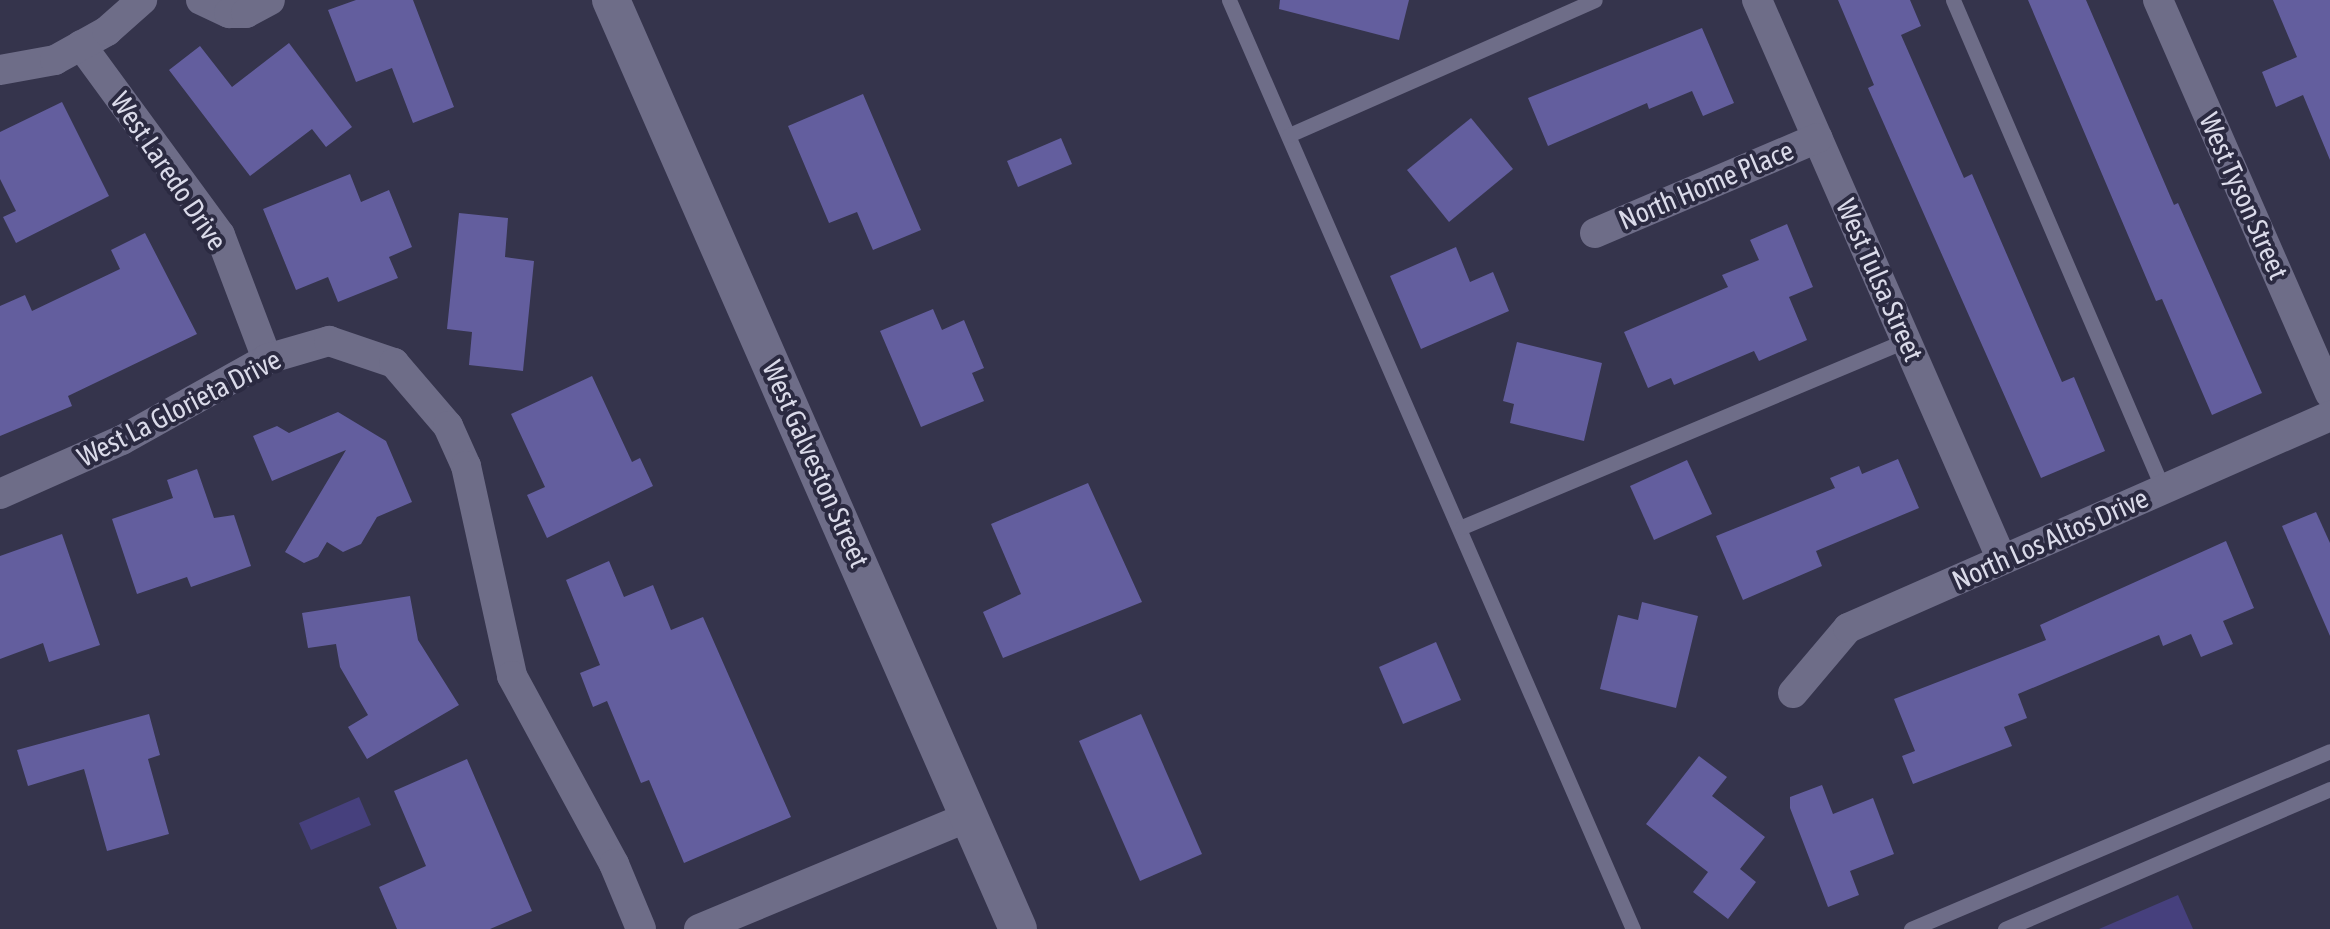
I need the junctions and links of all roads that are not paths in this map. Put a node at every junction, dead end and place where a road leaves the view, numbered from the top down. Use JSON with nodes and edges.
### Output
{"nodes":[{"id":1,"x":142,"y":0,"type":"edge"},
{"id":2,"x":201,"y":0,"type":"edge"},
{"id":3,"x":270,"y":0,"type":"edge"},
{"id":4,"x":611,"y":0,"type":"edge"},
{"id":5,"x":1229,"y":0,"type":"edge"},
{"id":6,"x":1595,"y":0,"type":"edge"},
{"id":7,"x":1757,"y":0,"type":"edge"},
{"id":8,"x":1953,"y":0,"type":"edge"},
{"id":9,"x":2158,"y":0,"type":"edge"},
{"id":10,"x":81,"y":45,"type":"junction"},
{"id":11,"x":0,"y":70,"type":"edge"},
{"id":12,"x":1289,"y":135,"type":"junction"},
{"id":13,"x":1818,"y":138,"type":"junction"},
{"id":14,"x":1595,"y":233,"type":"dead end"},
{"id":15,"x":1906,"y":340,"type":"junction"},
{"id":16,"x":267,"y":358,"type":"junction"},
{"id":17,"x":2330,"y":393,"type":"edge"},
{"id":18,"x":2330,"y":416,"type":"edge"},
{"id":19,"x":2163,"y":489,"type":"junction"},
{"id":20,"x":0,"y":494,"type":"edge"},
{"id":21,"x":1462,"y":527,"type":"junction"},
{"id":22,"x":2002,"y":560,"type":"junction"},
{"id":23,"x":1792,"y":693,"type":"dead end"},
{"id":24,"x":2330,"y":750,"type":"edge"},
{"id":25,"x":2330,"y":790,"type":"edge"},
{"id":26,"x":970,"y":816,"type":"junction"},
{"id":27,"x":642,"y":929,"type":"edge"},
{"id":28,"x":699,"y":929,"type":"edge"},
{"id":29,"x":1018,"y":929,"type":"edge"},
{"id":30,"x":1633,"y":929,"type":"edge"},
{"id":31,"x":1910,"y":929,"type":"edge"},
{"id":32,"x":2005,"y":929,"type":"edge"}],
"edges":[{"from":1,"to":10,"type":"street"},
{"from":2,"to":3,"type":"street"},
{"from":4,"to":26,"type":"street","name":"West Galveston Street"},
{"from":5,"to":12,"type":"lane"},
{"from":6,"to":12,"type":"lane"},
{"from":7,"to":13,"type":"street","name":"West Tulsa Street"},
{"from":8,"to":19,"type":"lane"},
{"from":9,"to":17,"type":"street","name":"West Tyson Street"},
{"from":10,"to":11,"type":"street"},
{"from":10,"to":16,"type":"street","name":"West Laredo Drive"},
{"from":12,"to":21,"type":"lane"},
{"from":13,"to":14,"type":"street","name":"North Home Place"},
{"from":13,"to":15,"type":"street","name":"West Tulsa Street"},
{"from":15,"to":21,"type":"lane"},
{"from":15,"to":22,"type":"street","name":"West Tulsa Street"},
{"from":16,"to":20,"type":"street","name":"West La Glorieta Drive"},
{"from":16,"to":27,"type":"street","name":"West La Glorieta Drive"},
{"from":18,"to":19,"type":"street","name":"North Los Altos Drive"},
{"from":19,"to":22,"type":"street","name":"North Los Altos Drive"},
{"from":21,"to":30,"type":"lane"},
{"from":22,"to":23,"type":"street","name":"North Los Altos Drive"},
{"from":24,"to":31,"type":"lane"},
{"from":25,"to":32,"type":"lane"},
{"from":26,"to":28,"type":"street"},
{"from":26,"to":29,"type":"street","name":"West Galveston Street"}]}
